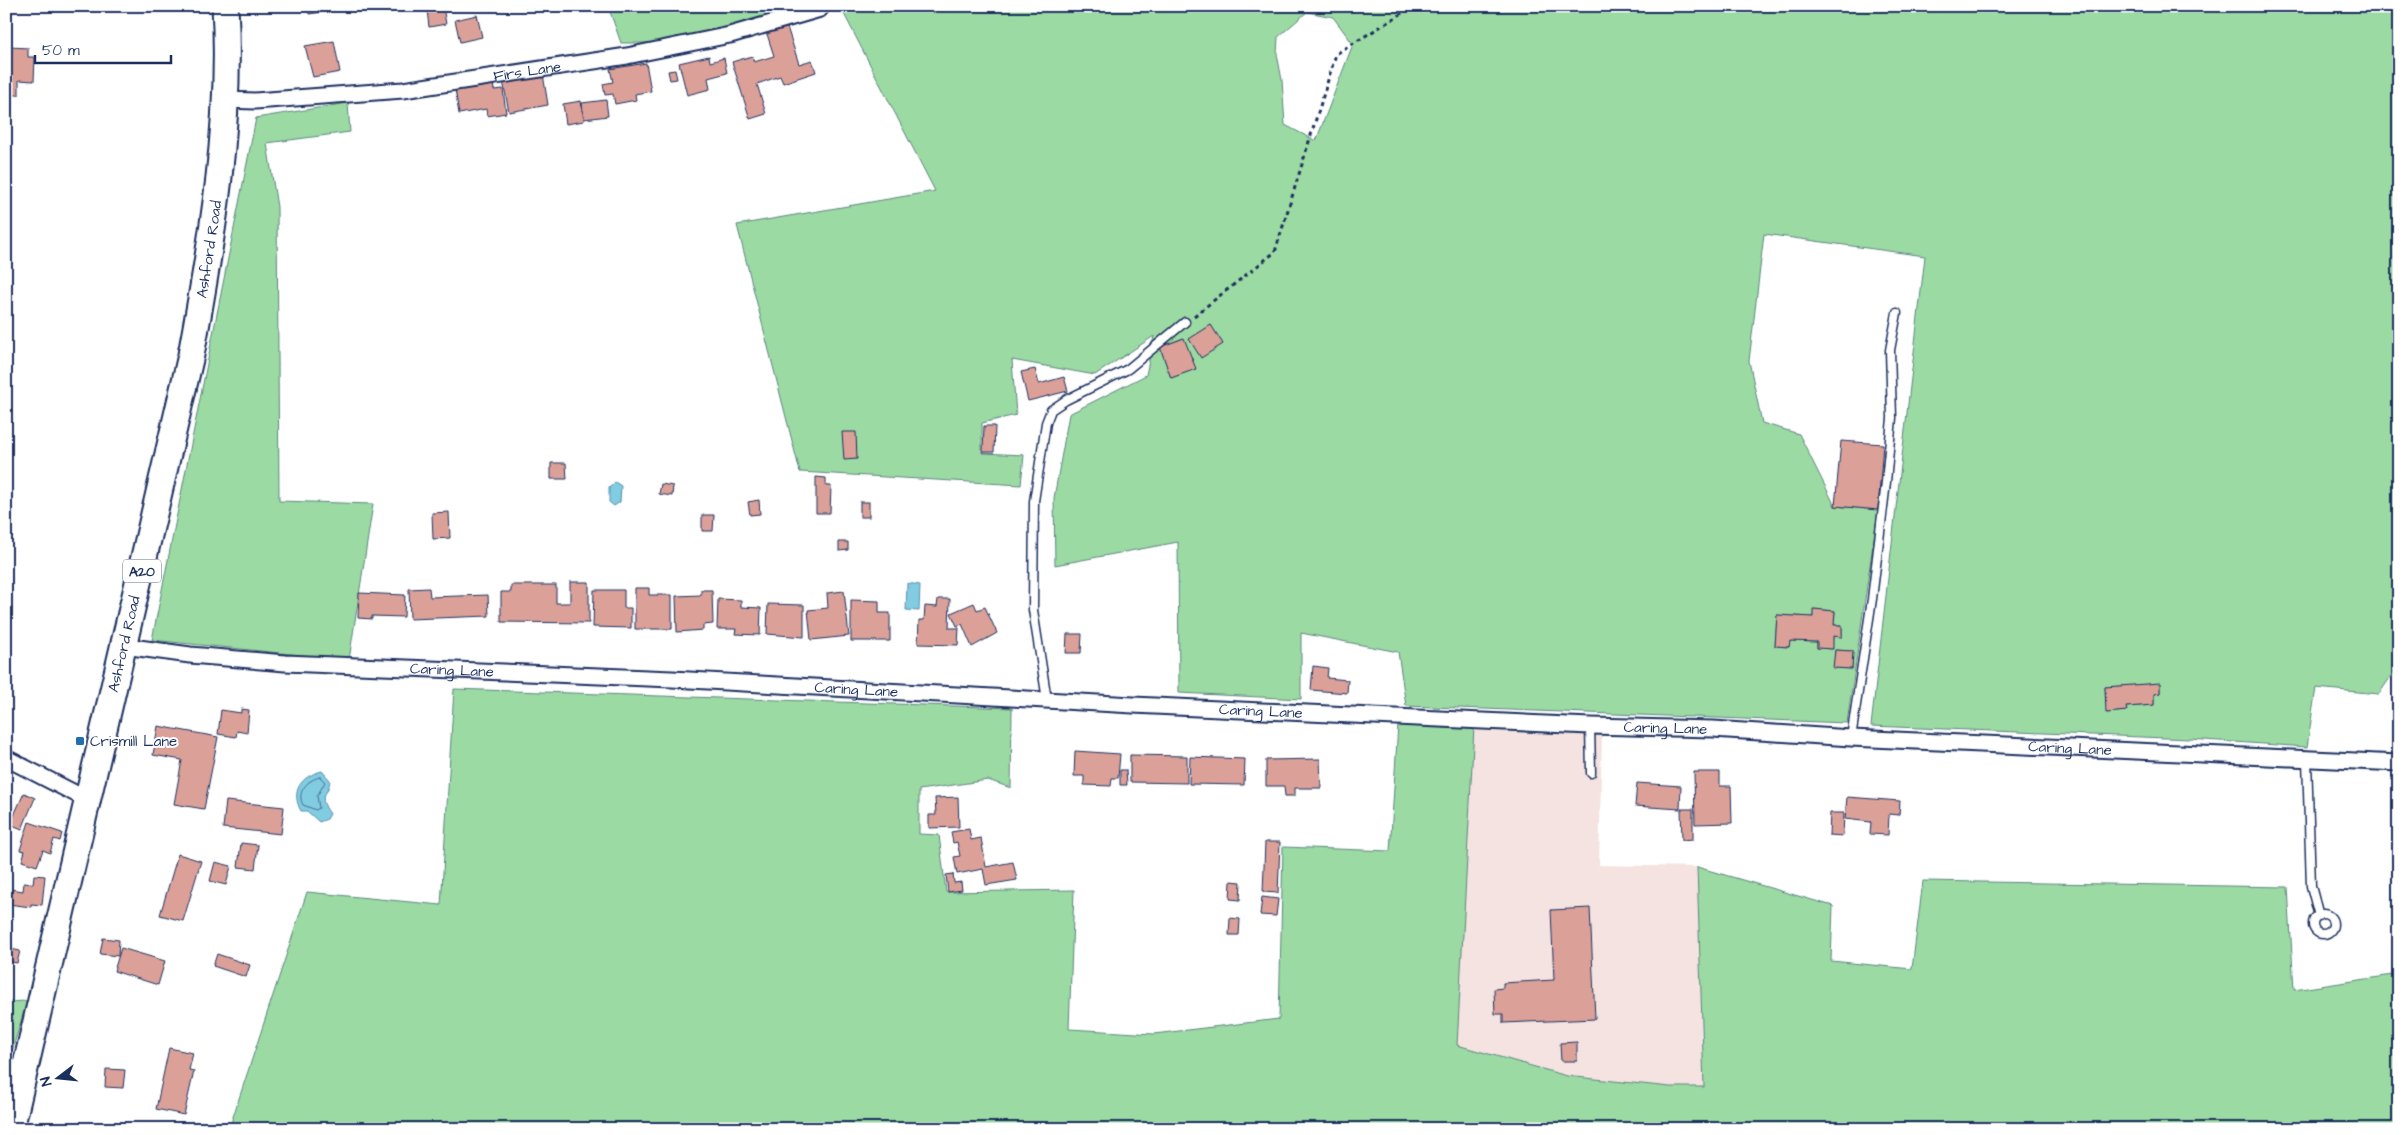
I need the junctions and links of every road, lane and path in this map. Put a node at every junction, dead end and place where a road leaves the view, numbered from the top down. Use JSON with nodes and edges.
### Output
{"nodes":[{"id":1,"x":225,"y":6,"type":"edge"},
{"id":2,"x":822,"y":6,"type":"edge"},
{"id":3,"x":1414,"y":6,"type":"edge"},
{"id":4,"x":224,"y":100,"type":"junction"},
{"id":5,"x":1897,"y":312,"type":"dead end"},
{"id":6,"x":1185,"y":322,"type":"joint"},
{"id":7,"x":124,"y":646,"type":"junction"},
{"id":8,"x":1047,"y":700,"type":"junction"},
{"id":9,"x":1590,"y":726,"type":"junction"},
{"id":10,"x":1852,"y":738,"type":"junction"},
{"id":11,"x":6,"y":758,"type":"edge"},
{"id":12,"x":2308,"y":759,"type":"junction"},
{"id":13,"x":2399,"y":763,"type":"edge"},
{"id":14,"x":1591,"y":773,"type":"dead end"},
{"id":15,"x":88,"y":800,"type":"junction"},
{"id":16,"x":2319,"y":916,"type":"dead end"},
{"id":17,"x":11,"y":1129,"type":"edge"}],
"edges":[{"from":1,"to":4,"type":"main road","name":"Ashford Road","number":"A20"},
{"from":2,"to":4,"type":"street","name":"Firs Lane"},
{"from":3,"to":6,"type":"path"},
{"from":4,"to":7,"type":"main road","name":"Ashford Road","number":"A20"},
{"from":5,"to":10,"type":"lane"},
{"from":6,"to":8,"type":"lane"},
{"from":7,"to":8,"type":"street","name":"Caring Lane"},
{"from":7,"to":15,"type":"main road","name":"Ashford Road","number":"A20"},
{"from":8,"to":9,"type":"street","name":"Caring Lane"},
{"from":9,"to":10,"type":"street","name":"Caring Lane"},
{"from":9,"to":14,"type":"lane"},
{"from":10,"to":12,"type":"street","name":"Caring Lane"},
{"from":11,"to":15,"type":"street"},
{"from":12,"to":13,"type":"street","name":"Caring Lane"},
{"from":12,"to":16,"type":"lane"},
{"from":15,"to":17,"type":"main road","name":"Ashford Road","number":"A20"}]}
